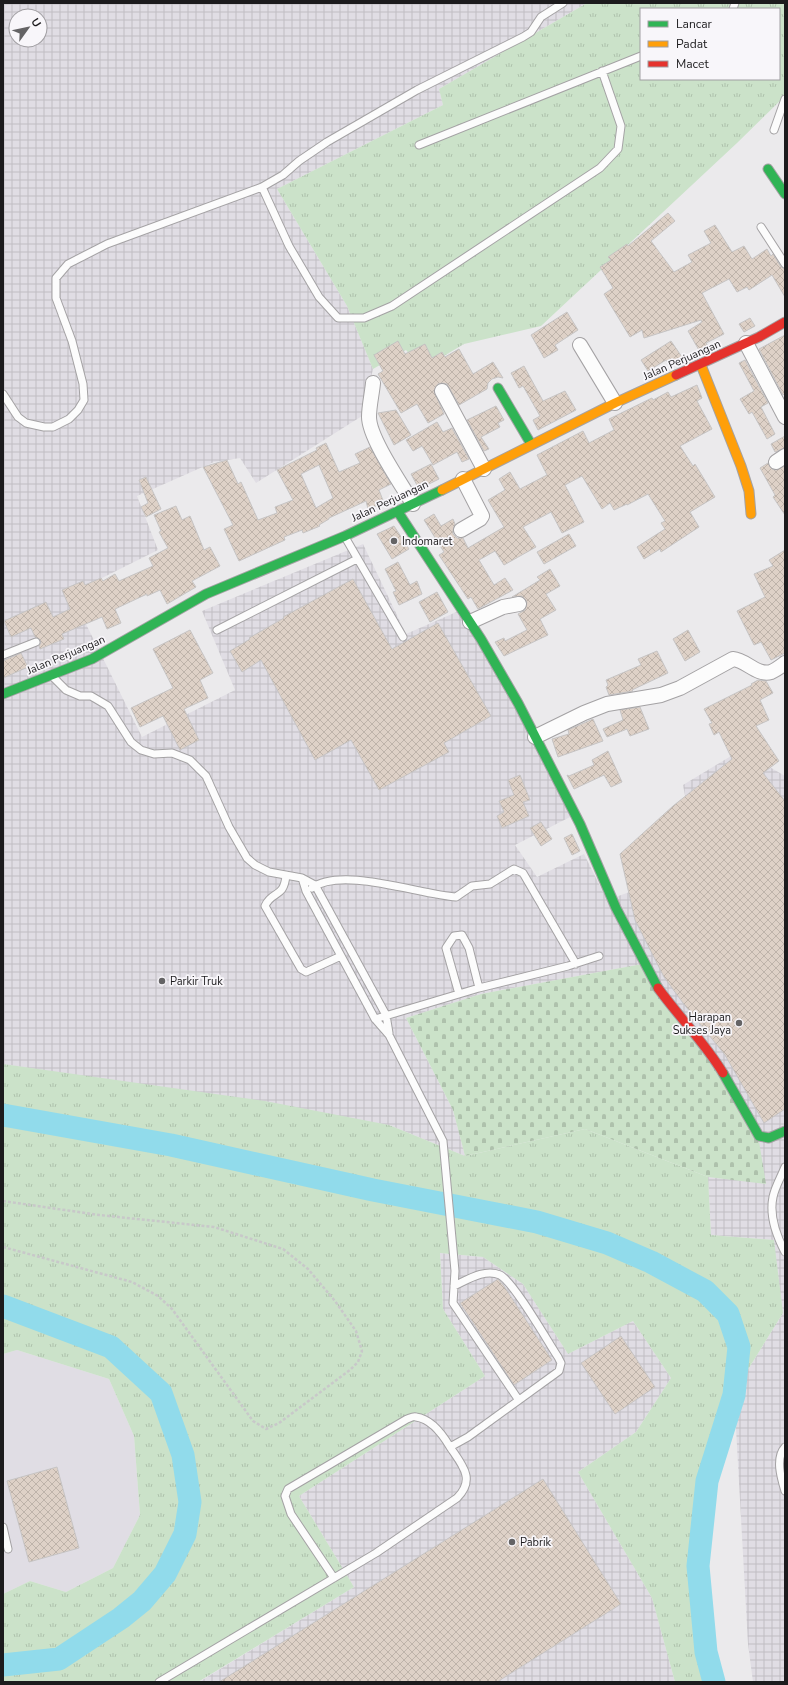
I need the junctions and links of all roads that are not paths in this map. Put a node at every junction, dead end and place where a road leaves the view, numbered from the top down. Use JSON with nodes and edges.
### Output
{"nodes":[{"id":1,"x":563,"y":3,"type":"edge"},
{"id":2,"x":640,"y":56,"type":"edge"},
{"id":3,"x":602,"y":71,"type":"junction"},
{"id":4,"x":785,"y":99,"type":"edge"},
{"id":5,"x":774,"y":130,"type":"dead end"},
{"id":6,"x":419,"y":145,"type":"dead end"},
{"id":7,"x":768,"y":169,"type":"dead end"},
{"id":8,"x":262,"y":187,"type":"junction"},
{"id":9,"x":785,"y":194,"type":"edge"},
{"id":10,"x":761,"y":227,"type":"dead end"},
{"id":11,"x":785,"y":264,"type":"edge"},
{"id":12,"x":785,"y":322,"type":"edge"},
{"id":13,"x":746,"y":343,"type":"junction"},
{"id":14,"x":580,"y":345,"type":"dead end"},
{"id":15,"x":701,"y":365,"type":"junction"},
{"id":16,"x":373,"y":383,"type":"dead end"},
{"id":17,"x":498,"y":388,"type":"dead end"},
{"id":18,"x":442,"y":391,"type":"dead end"},
{"id":19,"x":3,"y":394,"type":"edge"},
{"id":20,"x":615,"y":403,"type":"junction"},
{"id":21,"x":785,"y":417,"type":"edge"},
{"id":22,"x":531,"y":444,"type":"junction"},
{"id":23,"x":484,"y":468,"type":"junction"},
{"id":24,"x":463,"y":479,"type":"junction"},
{"id":25,"x":413,"y":504,"type":"junction"},
{"id":26,"x":398,"y":512,"type":"junction"},
{"id":27,"x":751,"y":514,"type":"dead end"},
{"id":28,"x":461,"y":530,"type":"dead end"},
{"id":29,"x":345,"y":536,"type":"junction"},
{"id":30,"x":357,"y":559,"type":"junction"},
{"id":31,"x":519,"y":604,"type":"dead end"},
{"id":32,"x":470,"y":622,"type":"junction"},
{"id":33,"x":217,"y":630,"type":"dead end"},
{"id":34,"x":403,"y":637,"type":"dead end"},
{"id":35,"x":36,"y":642,"type":"dead end"},
{"id":36,"x":3,"y":655,"type":"edge"},
{"id":37,"x":785,"y":663,"type":"edge"},
{"id":38,"x":51,"y":675,"type":"junction"},
{"id":39,"x":3,"y":694,"type":"edge"},
{"id":40,"x":535,"y":737,"type":"junction"},
{"id":41,"x":286,"y":875,"type":"junction"},
{"id":42,"x":302,"y":878,"type":"junction"},
{"id":43,"x":315,"y":885,"type":"junction"},
{"id":44,"x":306,"y":891,"type":"junction"},
{"id":45,"x":341,"y":956,"type":"junction"},
{"id":46,"x":599,"y":956,"type":"dead end"},
{"id":47,"x":576,"y":964,"type":"junction"},
{"id":48,"x":479,"y":988,"type":"junction"},
{"id":49,"x":459,"y":994,"type":"junction"},
{"id":50,"x":386,"y":1015,"type":"junction"},
{"id":51,"x":375,"y":1019,"type":"junction"},
{"id":52,"x":389,"y":1035,"type":"junction"},
{"id":53,"x":785,"y":1131,"type":"edge"},
{"id":54,"x":785,"y":1167,"type":"edge"},
{"id":55,"x":785,"y":1252,"type":"edge"},
{"id":56,"x":454,"y":1286,"type":"junction"},
{"id":57,"x":518,"y":1399,"type":"junction"},
{"id":58,"x":450,"y":1447,"type":"junction"},
{"id":59,"x":785,"y":1447,"type":"edge"},
{"id":60,"x":785,"y":1490,"type":"edge"},
{"id":61,"x":3,"y":1526,"type":"edge"},
{"id":62,"x":8,"y":1549,"type":"dead end"},
{"id":63,"x":334,"y":1578,"type":"junction"},
{"id":64,"x":159,"y":1682,"type":"edge"}],
"edges":[{"from":1,"to":8,"type":"lane"},
{"from":2,"to":3,"type":"lane"},
{"from":3,"to":6,"type":"lane"},
{"from":3,"to":8,"type":"lane"},
{"from":4,"to":5,"type":"lane"},
{"from":7,"to":9,"type":"street"},
{"from":8,"to":19,"type":"lane"},
{"from":10,"to":11,"type":"lane"},
{"from":12,"to":13,"type":"street","name":"Jalan Perjuangan"},
{"from":13,"to":15,"type":"street","name":"Jalan Perjuangan"},
{"from":13,"to":21,"type":"street"},
{"from":14,"to":20,"type":"street"},
{"from":15,"to":20,"type":"street","name":"Jalan Perjuangan"},
{"from":15,"to":27,"type":"street"},
{"from":16,"to":25,"type":"street"},
{"from":17,"to":22,"type":"street"},
{"from":18,"to":23,"type":"street"},
{"from":20,"to":22,"type":"street","name":"Jalan Perjuangan"},
{"from":22,"to":23,"type":"street","name":"Jalan Perjuangan"},
{"from":23,"to":24,"type":"street","name":"Jalan Perjuangan"},
{"from":24,"to":25,"type":"street","name":"Jalan Perjuangan"},
{"from":24,"to":28,"type":"street"},
{"from":25,"to":26,"type":"street","name":"Jalan Perjuangan"},
{"from":26,"to":29,"type":"street","name":"Jalan Perjuangan"},
{"from":26,"to":32,"type":"street"},
{"from":29,"to":30,"type":"lane"},
{"from":29,"to":38,"type":"street","name":"Jalan Perjuangan"},
{"from":30,"to":33,"type":"lane"},
{"from":30,"to":34,"type":"lane"},
{"from":31,"to":32,"type":"street"},
{"from":32,"to":40,"type":"street"},
{"from":35,"to":36,"type":"lane"},
{"from":37,"to":40,"type":"street"},
{"from":38,"to":39,"type":"street","name":"Jalan Perjuangan"},
{"from":38,"to":41,"type":"lane"},
{"from":40,"to":53,"type":"street"},
{"from":41,"to":42,"type":"lane"},
{"from":41,"to":45,"type":"lane"},
{"from":42,"to":43,"type":"lane"},
{"from":42,"to":44,"type":"lane"},
{"from":43,"to":44,"type":"lane"},
{"from":43,"to":47,"type":"lane"},
{"from":43,"to":50,"type":"lane"},
{"from":44,"to":45,"type":"lane"},
{"from":45,"to":51,"type":"lane"},
{"from":46,"to":47,"type":"lane"},
{"from":47,"to":48,"type":"lane"},
{"from":48,"to":49,"type":"lane"},
{"from":48,"to":49,"type":"lane"},
{"from":49,"to":50,"type":"lane"},
{"from":50,"to":51,"type":"lane"},
{"from":50,"to":52,"type":"lane"},
{"from":51,"to":52,"type":"lane"},
{"from":52,"to":56,"type":"lane"},
{"from":54,"to":55,"type":"lane"},
{"from":56,"to":57,"type":"lane"},
{"from":56,"to":57,"type":"lane"},
{"from":57,"to":58,"type":"lane"},
{"from":58,"to":63,"type":"lane"},
{"from":58,"to":63,"type":"lane"},
{"from":59,"to":60,"type":"lane"},
{"from":61,"to":62,"type":"lane"},
{"from":63,"to":64,"type":"lane"}]}
